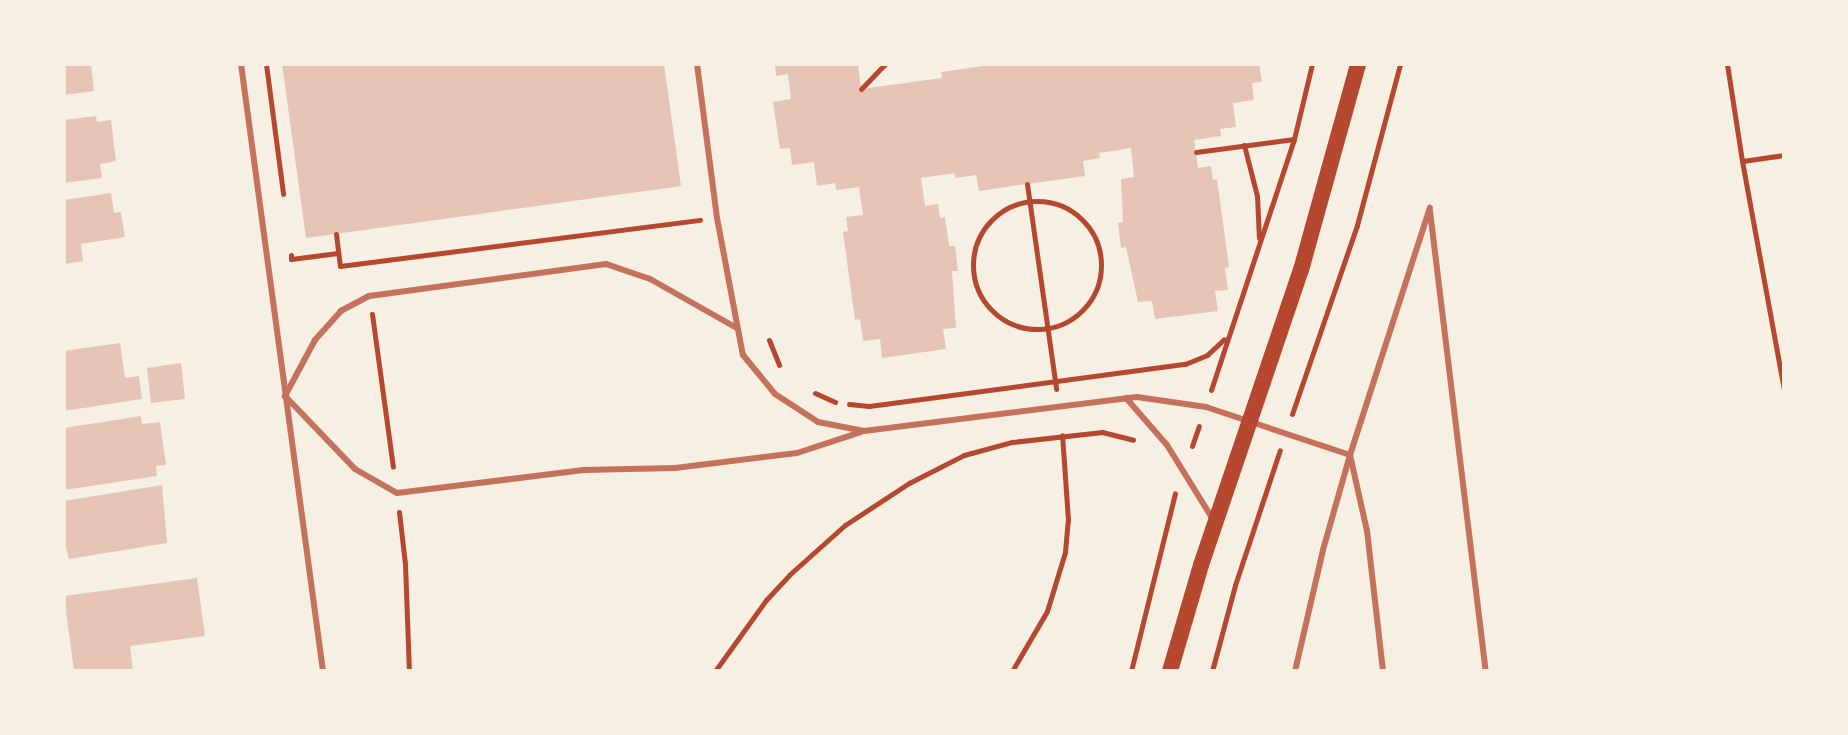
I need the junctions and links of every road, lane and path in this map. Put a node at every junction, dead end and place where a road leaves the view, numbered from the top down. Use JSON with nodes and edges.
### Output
{"nodes":[{"id":1,"x":241,"y":64,"type":"edge"},
{"id":2,"x":266,"y":64,"type":"edge"},
{"id":3,"x":697,"y":64,"type":"edge"},
{"id":4,"x":885,"y":64,"type":"edge"},
{"id":5,"x":1312,"y":64,"type":"edge"},
{"id":6,"x":1358,"y":64,"type":"edge"},
{"id":7,"x":1400,"y":64,"type":"edge"},
{"id":8,"x":1727,"y":64,"type":"edge"},
{"id":9,"x":861,"y":89,"type":"dead end"},
{"id":10,"x":1294,"y":139,"type":"junction"},
{"id":11,"x":1244,"y":145,"type":"junction"},
{"id":12,"x":1196,"y":152,"type":"dead end"},
{"id":13,"x":1784,"y":155,"type":"edge"},
{"id":14,"x":1742,"y":161,"type":"junction"},
{"id":15,"x":1027,"y":184,"type":"dead end"},
{"id":16,"x":283,"y":199,"type":"dead end"},
{"id":17,"x":1029,"y":200,"type":"junction"},
{"id":18,"x":717,"y":218,"type":"junction"},
{"id":19,"x":336,"y":234,"type":"dead end"},
{"id":20,"x":289,"y":244,"type":"dead end"},
{"id":21,"x":1258,"y":246,"type":"junction"},
{"id":22,"x":338,"y":253,"type":"junction"},
{"id":23,"x":735,"y":327,"type":"junction"},
{"id":24,"x":1047,"y":329,"type":"junction"},
{"id":25,"x":1225,"y":338,"type":"junction"},
{"id":26,"x":769,"y":340,"type":"dead end"},
{"id":27,"x":791,"y":375,"type":"dead end"},
{"id":28,"x":1054,"y":380,"type":"junction"},
{"id":29,"x":802,"y":386,"type":"dead end"},
{"id":30,"x":1784,"y":389,"type":"edge"},
{"id":31,"x":285,"y":396,"type":"junction"},
{"id":32,"x":1126,"y":398,"type":"junction"},
{"id":33,"x":1058,"y":407,"type":"junction"},
{"id":34,"x":1206,"y":407,"type":"junction"},
{"id":35,"x":1249,"y":420,"type":"junction"},
{"id":36,"x":864,"y":431,"type":"junction"},
{"id":37,"x":1286,"y":434,"type":"junction"},
{"id":38,"x":1062,"y":437,"type":"junction"},
{"id":39,"x":1141,"y":447,"type":"dead end"},
{"id":40,"x":1350,"y":455,"type":"junction"},
{"id":41,"x":1183,"y":471,"type":"junction"},
{"id":42,"x":1167,"y":487,"type":"dead end"},
{"id":43,"x":1171,"y":508,"type":"junction"},
{"id":44,"x":1215,"y":522,"type":"junction"},
{"id":45,"x":323,"y":671,"type":"edge"},
{"id":46,"x":715,"y":671,"type":"edge"},
{"id":47,"x":1012,"y":671,"type":"edge"},
{"id":48,"x":1131,"y":671,"type":"edge"},
{"id":49,"x":1170,"y":671,"type":"edge"},
{"id":50,"x":1212,"y":671,"type":"edge"},
{"id":51,"x":1295,"y":671,"type":"edge"},
{"id":52,"x":1383,"y":671,"type":"edge"},
{"id":53,"x":1486,"y":671,"type":"edge"}],
"edges":[{"from":1,"to":31,"type":"lane"},
{"from":2,"to":16,"type":"path"},
{"from":3,"to":18,"type":"lane"},
{"from":4,"to":9,"type":"path"},
{"from":5,"to":10,"type":"path"},
{"from":6,"to":35,"type":"main road"},
{"from":7,"to":37,"type":"path"},
{"from":8,"to":14,"type":"path"},
{"from":10,"to":11,"type":"path"},
{"from":10,"to":21,"type":"path"},
{"from":11,"to":12,"type":"path"},
{"from":11,"to":21,"type":"path"},
{"from":13,"to":14,"type":"path"},
{"from":14,"to":30,"type":"path"},
{"from":15,"to":17,"type":"path"},
{"from":17,"to":24,"type":"path"},
{"from":17,"to":24,"type":"path"},
{"from":17,"to":24,"type":"path"},
{"from":18,"to":22,"type":"path"},
{"from":18,"to":23,"type":"lane"},
{"from":19,"to":22,"type":"path"},
{"from":20,"to":22,"type":"path"},
{"from":21,"to":25,"type":"path"},
{"from":23,"to":31,"type":"lane"},
{"from":23,"to":36,"type":"lane"},
{"from":24,"to":28,"type":"path"},
{"from":25,"to":28,"type":"path"},
{"from":25,"to":34,"type":"path"},
{"from":26,"to":27,"type":"path"},
{"from":28,"to":29,"type":"path"},
{"from":28,"to":33,"type":"path"},
{"from":31,"to":36,"type":"lane"},
{"from":31,"to":45,"type":"lane"},
{"from":32,"to":33,"type":"lane"},
{"from":32,"to":34,"type":"lane"},
{"from":32,"to":41,"type":"lane"},
{"from":33,"to":36,"type":"lane"},
{"from":33,"to":38,"type":"path"},
{"from":34,"to":35,"type":"lane"},
{"from":34,"to":41,"type":"path"},
{"from":35,"to":37,"type":"lane"},
{"from":35,"to":44,"type":"main road"},
{"from":37,"to":40,"type":"lane"},
{"from":37,"to":50,"type":"path"},
{"from":38,"to":39,"type":"path"},
{"from":38,"to":46,"type":"path"},
{"from":38,"to":47,"type":"path"},
{"from":40,"to":51,"type":"lane"},
{"from":40,"to":52,"type":"lane"},
{"from":40,"to":53,"type":"lane"},
{"from":41,"to":43,"type":"path"},
{"from":41,"to":44,"type":"lane"},
{"from":42,"to":43,"type":"path"},
{"from":43,"to":48,"type":"path"},
{"from":44,"to":49,"type":"main road"}]}
